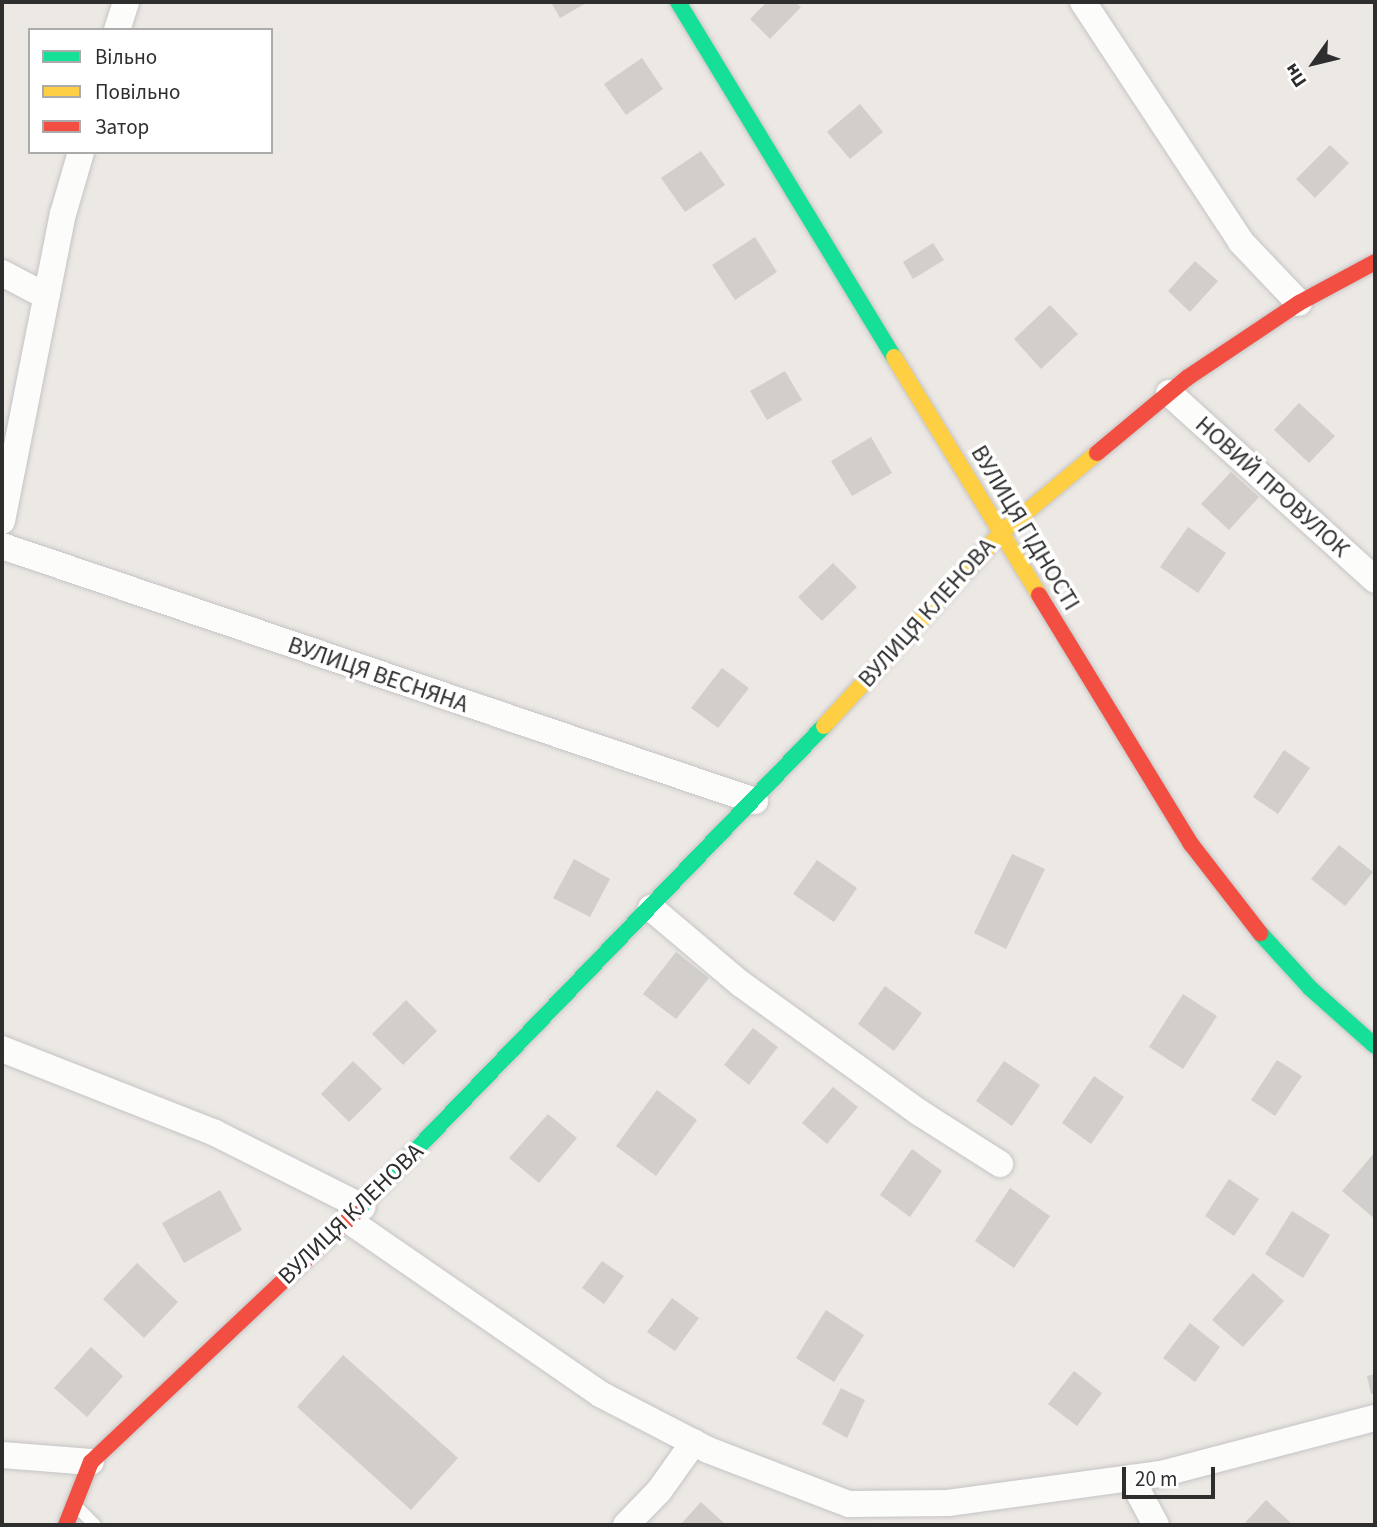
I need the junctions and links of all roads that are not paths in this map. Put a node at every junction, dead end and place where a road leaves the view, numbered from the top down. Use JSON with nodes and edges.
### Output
{"nodes":[{"id":1,"x":126,"y":2,"type":"edge"},
{"id":2,"x":678,"y":2,"type":"edge"},
{"id":3,"x":1083,"y":2,"type":"edge"},
{"id":4,"x":118,"y":28,"type":"edge"},
{"id":5,"x":81,"y":154,"type":"edge"},
{"id":6,"x":1375,"y":262,"type":"edge"},
{"id":7,"x":2,"y":273,"type":"edge"},
{"id":8,"x":46,"y":296,"type":"junction"},
{"id":9,"x":1299,"y":303,"type":"junction"},
{"id":10,"x":1169,"y":394,"type":"junction"},
{"id":11,"x":2,"y":521,"type":"edge"},
{"id":12,"x":1001,"y":533,"type":"junction"},
{"id":13,"x":2,"y":546,"type":"edge"},
{"id":14,"x":1375,"y":580,"type":"edge"},
{"id":15,"x":755,"y":801,"type":"junction"},
{"id":16,"x":651,"y":908,"type":"junction"},
{"id":17,"x":1375,"y":1046,"type":"edge"},
{"id":18,"x":2,"y":1049,"type":"edge"},
{"id":19,"x":1000,"y":1164,"type":"dead end"},
{"id":20,"x":355,"y":1213,"type":"junction"},
{"id":21,"x":1375,"y":1418,"type":"edge"},
{"id":22,"x":694,"y":1442,"type":"junction"},
{"id":23,"x":2,"y":1455,"type":"edge"},
{"id":24,"x":91,"y":1462,"type":"junction"},
{"id":25,"x":1131,"y":1478,"type":"junction"},
{"id":26,"x":74,"y":1505,"type":"junction"},
{"id":27,"x":66,"y":1525,"type":"edge"},
{"id":28,"x":95,"y":1525,"type":"edge"},
{"id":29,"x":626,"y":1525,"type":"edge"},
{"id":30,"x":1156,"y":1525,"type":"edge"}],
"edges":[{"from":1,"to":4,"type":"street"},
{"from":2,"to":12,"type":"street","name":"ВУЛИЦЯ ГІДНОСТІ"},
{"from":3,"to":9,"type":"street"},
{"from":5,"to":8,"type":"street"},
{"from":6,"to":9,"type":"street","name":"ВУЛИЦЯ КЛЕНОВА"},
{"from":7,"to":8,"type":"street"},
{"from":8,"to":11,"type":"street"},
{"from":9,"to":10,"type":"street","name":"ВУЛИЦЯ КЛЕНОВА"},
{"from":10,"to":12,"type":"street","name":"ВУЛИЦЯ КЛЕНОВА"},
{"from":10,"to":14,"type":"street","name":"НОВИЙ ПРОВУЛОК"},
{"from":12,"to":15,"type":"street","name":"ВУЛИЦЯ КЛЕНОВА"},
{"from":12,"to":17,"type":"street","name":"ВУЛИЦЯ ГІДНОСТІ"},
{"from":13,"to":15,"type":"street","name":"ВУЛИЦЯ ВЕСНЯНА"},
{"from":15,"to":16,"type":"street","name":"ВУЛИЦЯ КЛЕНОВА"},
{"from":16,"to":19,"type":"street"},
{"from":16,"to":20,"type":"street","name":"ВУЛИЦЯ КЛЕНОВА"},
{"from":18,"to":20,"type":"street"},
{"from":20,"to":22,"type":"street"},
{"from":20,"to":24,"type":"street","name":"ВУЛИЦЯ КЛЕНОВА"},
{"from":21,"to":25,"type":"street"},
{"from":22,"to":25,"type":"street"},
{"from":22,"to":29,"type":"street"},
{"from":23,"to":24,"type":"street"},
{"from":24,"to":26,"type":"street","name":"ВУЛИЦЯ КЛЕНОВА"},
{"from":25,"to":30,"type":"street"},
{"from":26,"to":27,"type":"street","name":"ВУЛИЦЯ КЛЕНОВА"},
{"from":26,"to":28,"type":"lane"}]}
